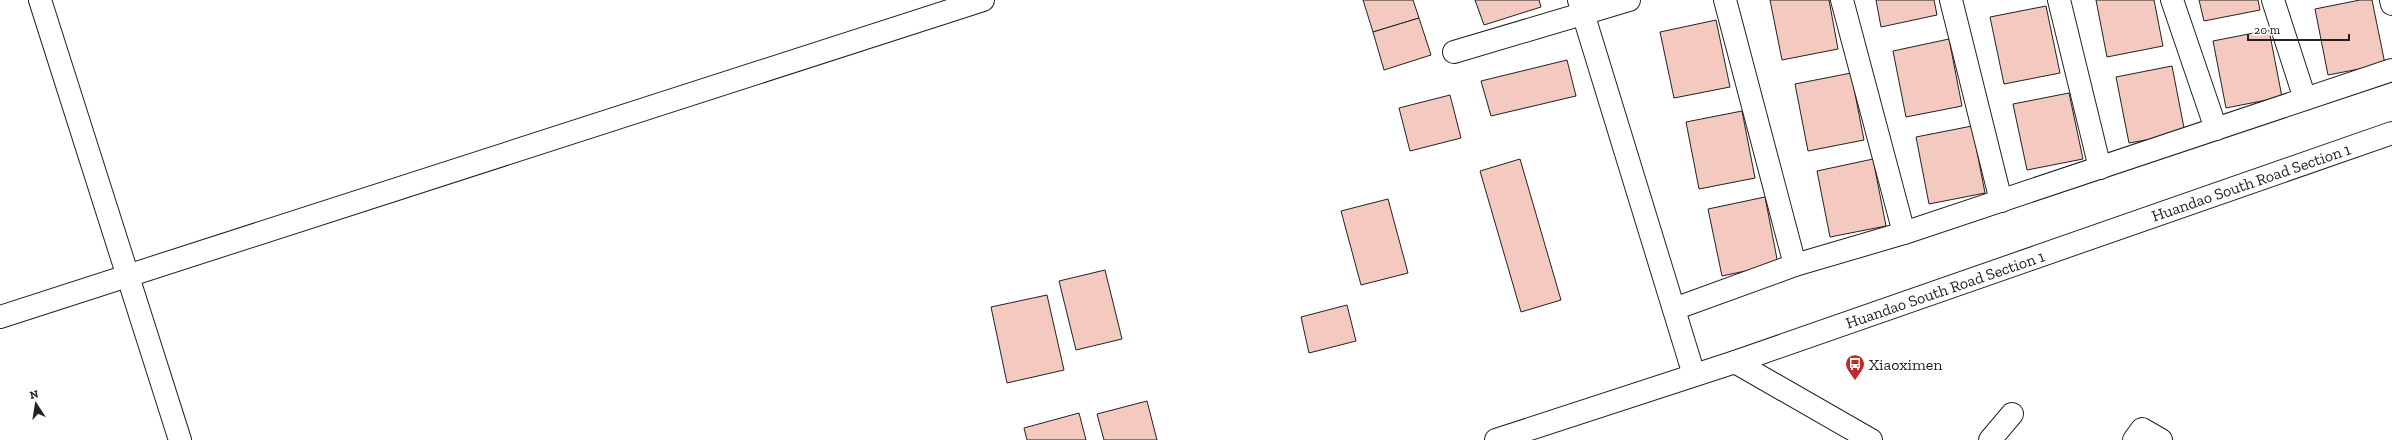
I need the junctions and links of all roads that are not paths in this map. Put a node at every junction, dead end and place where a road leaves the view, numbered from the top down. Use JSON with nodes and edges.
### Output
{"nodes":[{"id":1,"x":40,"y":0,"type":"edge"},
{"id":2,"x":983,"y":0,"type":"edge"},
{"id":3,"x":1629,"y":0,"type":"edge"},
{"id":4,"x":1724,"y":0,"type":"edge"},
{"id":5,"x":1842,"y":0,"type":"edge"},
{"id":6,"x":1951,"y":0,"type":"edge"},
{"id":7,"x":2059,"y":0,"type":"edge"},
{"id":8,"x":2172,"y":0,"type":"edge"},
{"id":9,"x":2273,"y":0,"type":"edge"},
{"id":10,"x":2391,"y":0,"type":"edge"},
{"id":11,"x":2392,"y":4,"type":"edge"},
{"id":12,"x":1581,"y":7,"type":"edge"},
{"id":13,"x":1454,"y":52,"type":"dead end"},
{"id":14,"x":2392,"y":70,"type":"edge"},
{"id":15,"x":2305,"y":99,"type":"junction"},
{"id":16,"x":2216,"y":129,"type":"junction"},
{"id":17,"x":2392,"y":133,"type":"edge"},
{"id":18,"x":2100,"y":168,"type":"junction"},
{"id":19,"x":2000,"y":201,"type":"junction"},
{"id":20,"x":1904,"y":233,"type":"junction"},
{"id":21,"x":1795,"y":265,"type":"junction"},
{"id":22,"x":128,"y":276,"type":"junction"},
{"id":23,"x":1674,"y":309,"type":"junction"},
{"id":24,"x":0,"y":317,"type":"edge"},
{"id":25,"x":1735,"y":362,"type":"junction"},
{"id":26,"x":1694,"y":375,"type":"junction"},
{"id":27,"x":2012,"y":414,"type":"dead end"},
{"id":28,"x":180,"y":440,"type":"edge"},
{"id":29,"x":1496,"y":440,"type":"edge"},
{"id":30,"x":1871,"y":440,"type":"edge"},
{"id":31,"x":1990,"y":440,"type":"edge"},
{"id":32,"x":2134,"y":440,"type":"edge"},
{"id":33,"x":2161,"y":440,"type":"edge"}],
"edges":[{"from":1,"to":22,"type":"main road"},
{"from":2,"to":22,"type":"main road"},
{"from":3,"to":12,"type":"main road"},
{"from":4,"to":21,"type":"main road"},
{"from":5,"to":20,"type":"main road"},
{"from":6,"to":19,"type":"main road"},
{"from":7,"to":18,"type":"main road"},
{"from":8,"to":16,"type":"main road"},
{"from":9,"to":15,"type":"main road"},
{"from":10,"to":11,"type":"main road"},
{"from":12,"to":13,"type":"main road"},
{"from":12,"to":23,"type":"main road"},
{"from":14,"to":15,"type":"main road"},
{"from":15,"to":16,"type":"main road"},
{"from":16,"to":18,"type":"main road"},
{"from":17,"to":25,"type":"main road","name":"Huandao South Road Section 1"},
{"from":18,"to":19,"type":"main road"},
{"from":19,"to":20,"type":"main road"},
{"from":20,"to":21,"type":"main road"},
{"from":21,"to":23,"type":"main road"},
{"from":22,"to":24,"type":"main road"},
{"from":22,"to":28,"type":"main road"},
{"from":23,"to":26,"type":"main road"},
{"from":25,"to":26,"type":"main road","name":"Huandao South Road Section 1"},
{"from":25,"to":30,"type":"main road"},
{"from":26,"to":29,"type":"main road","name":"Huandao South Road Section 1"},
{"from":27,"to":31,"type":"main road"},
{"from":32,"to":33,"type":"main road"}]}
